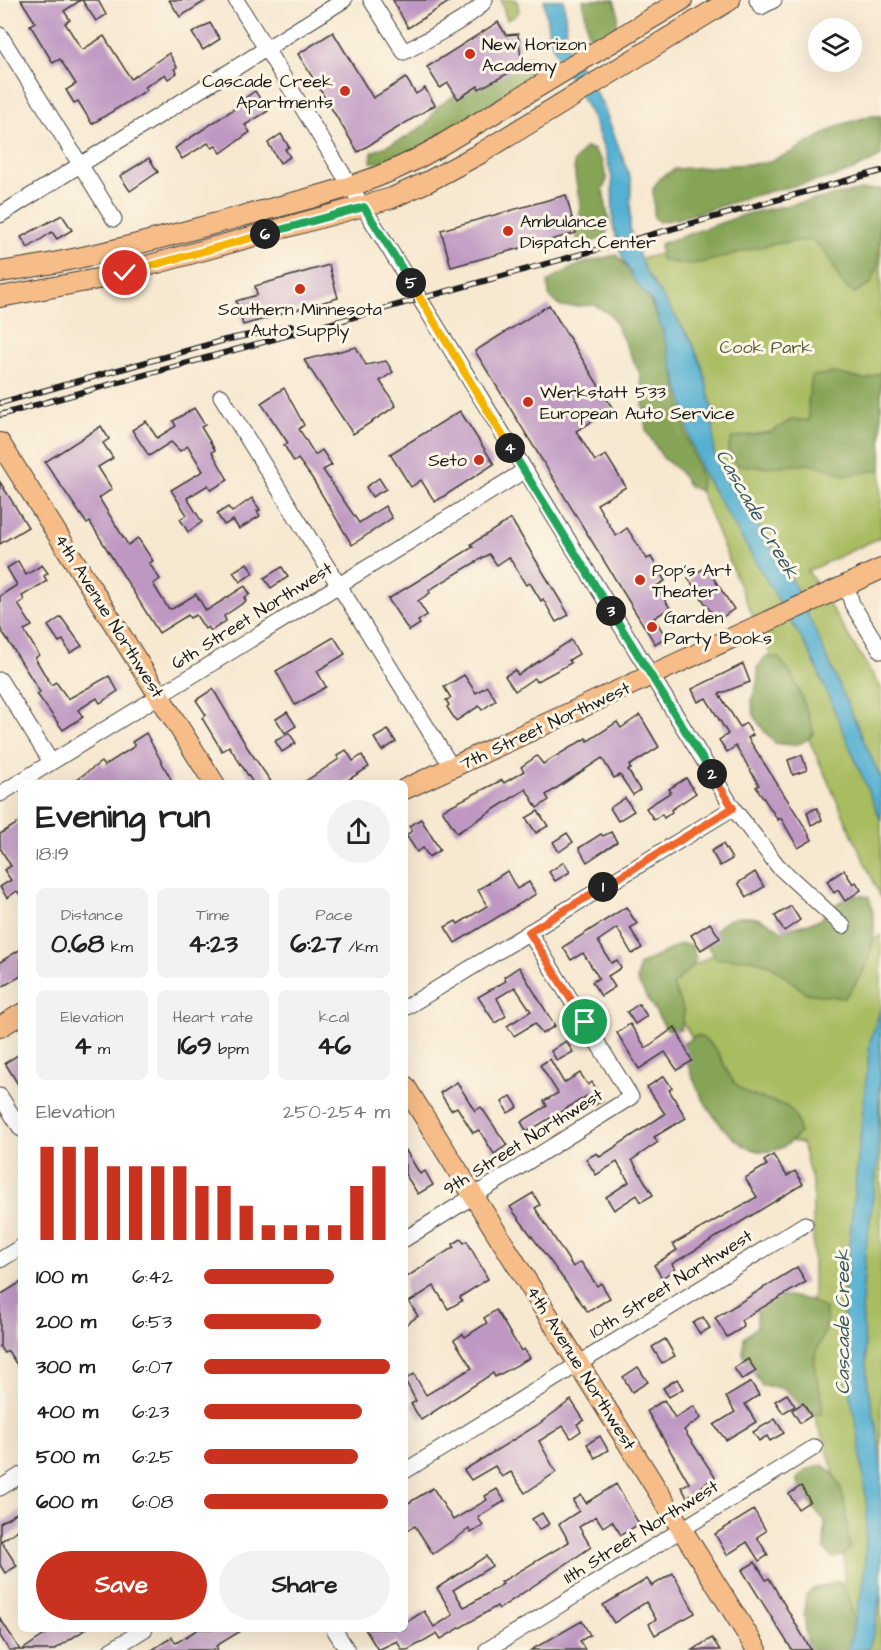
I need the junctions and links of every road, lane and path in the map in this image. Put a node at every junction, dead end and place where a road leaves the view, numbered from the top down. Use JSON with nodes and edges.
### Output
{"nodes":[{"id":1,"x":236,"y":0,"type":"edge"},
{"id":2,"x":344,"y":0,"type":"edge"},
{"id":3,"x":371,"y":0,"type":"edge"},
{"id":4,"x":485,"y":0,"type":"edge"},
{"id":5,"x":682,"y":0,"type":"edge"},
{"id":6,"x":729,"y":0,"type":"edge"},
{"id":7,"x":0,"y":35,"type":"edge"},
{"id":8,"x":266,"y":48,"type":"junction"},
{"id":9,"x":81,"y":165,"type":"junction"},
{"id":10,"x":352,"y":186,"type":"junction"},
{"id":11,"x":364,"y":207,"type":"junction"},
{"id":12,"x":0,"y":215,"type":"edge"},
{"id":13,"x":114,"y":219,"type":"dead end"},
{"id":14,"x":0,"y":272,"type":"edge"},
{"id":15,"x":0,"y":297,"type":"edge"},
{"id":16,"x":221,"y":396,"type":"dead end"},
{"id":17,"x":1,"y":444,"type":"edge"},
{"id":18,"x":524,"y":471,"type":"junction"},
{"id":19,"x":881,"y":570,"type":"edge"},
{"id":20,"x":339,"y":585,"type":"junction"},
{"id":21,"x":839,"y":590,"type":"junction"},
{"id":22,"x":881,"y":651,"type":"edge"},
{"id":23,"x":652,"y":676,"type":"junction"},
{"id":24,"x":0,"y":680,"type":"edge"},
{"id":25,"x":159,"y":696,"type":"junction"},
{"id":26,"x":51,"y":762,"type":"junction"},
{"id":27,"x":453,"y":768,"type":"junction"},
{"id":28,"x":22,"y":780,"type":"edge"},
{"id":29,"x":212,"y":780,"type":"edge"},
{"id":30,"x":18,"y":783,"type":"edge"},
{"id":31,"x":408,"y":788,"type":"edge"},
{"id":32,"x":0,"y":794,"type":"edge"},
{"id":33,"x":733,"y":808,"type":"junction"},
{"id":34,"x":843,"y":926,"type":"dead end"},
{"id":35,"x":529,"y":932,"type":"junction"},
{"id":36,"x":408,"y":1006,"type":"edge"},
{"id":37,"x":18,"y":1016,"type":"edge"},
{"id":38,"x":0,"y":1027,"type":"edge"},
{"id":39,"x":408,"y":1091,"type":"edge"},
{"id":40,"x":0,"y":1095,"type":"edge"},
{"id":41,"x":18,"y":1124,"type":"edge"},
{"id":42,"x":473,"y":1197,"type":"junction"},
{"id":43,"x":805,"y":1224,"type":"dead end"},
{"id":44,"x":408,"y":1237,"type":"edge"},
{"id":45,"x":18,"y":1249,"type":"edge"},
{"id":46,"x":0,"y":1260,"type":"edge"},
{"id":47,"x":579,"y":1364,"type":"junction"},
{"id":48,"x":814,"y":1447,"type":"dead end"},
{"id":49,"x":408,"y":1469,"type":"edge"},
{"id":50,"x":18,"y":1477,"type":"edge"},
{"id":51,"x":0,"y":1488,"type":"edge"},
{"id":52,"x":682,"y":1529,"type":"junction"},
{"id":53,"x":140,"y":1632,"type":"edge"},
{"id":54,"x":336,"y":1632,"type":"edge"},
{"id":55,"x":111,"y":1650,"type":"edge"},
{"id":56,"x":347,"y":1650,"type":"edge"},
{"id":57,"x":487,"y":1650,"type":"edge"},
{"id":58,"x":757,"y":1650,"type":"edge"}],
"edges":[{"from":1,"to":8,"type":"street"},
{"from":2,"to":8,"type":"street"},
{"from":3,"to":4,"type":"street"},
{"from":5,"to":10,"type":"main road"},
{"from":6,"to":11,"type":"main road"},
{"from":7,"to":9,"type":"street"},
{"from":8,"to":9,"type":"street"},
{"from":8,"to":10,"type":"street"},
{"from":9,"to":12,"type":"street"},
{"from":9,"to":13,"type":"street"},
{"from":10,"to":11,"type":"street"},
{"from":10,"to":14,"type":"main road"},
{"from":11,"to":15,"type":"main road"},
{"from":11,"to":18,"type":"street"},
{"from":16,"to":20,"type":"street"},
{"from":17,"to":25,"type":"main road","name":"4th Avenue Northwest"},
{"from":18,"to":20,"type":"street","name":"6th Street Northwest"},
{"from":18,"to":23,"type":"street"},
{"from":19,"to":21,"type":"main road","name":"7th Street Northwest"},
{"from":20,"to":25,"type":"street","name":"6th Street Northwest"},
{"from":20,"to":27,"type":"street"},
{"from":21,"to":22,"type":"street"},
{"from":21,"to":23,"type":"main road","name":"7th Street Northwest"},
{"from":23,"to":27,"type":"main road","name":"7th Street Northwest"},
{"from":23,"to":33,"type":"street"},
{"from":24,"to":26,"type":"street"},
{"from":25,"to":26,"type":"street","name":"6th Street Northwest"},
{"from":25,"to":29,"type":"main road","name":"4th Avenue Northwest"},
{"from":26,"to":28,"type":"street","name":"6th Street Northwest"},
{"from":27,"to":31,"type":"main road","name":"7th Street Northwest"},
{"from":30,"to":32,"type":"street","name":"6th Street Northwest"},
{"from":33,"to":34,"type":"street"},
{"from":33,"to":35,"type":"street"},
{"from":35,"to":36,"type":"street"},
{"from":35,"to":42,"type":"street","name":"9th Street Northwest"},
{"from":37,"to":38,"type":"main road"},
{"from":39,"to":42,"type":"main road","name":"4th Avenue Northwest"},
{"from":40,"to":41,"type":"street"},
{"from":42,"to":44,"type":"street","name":"9th Street Northwest"},
{"from":42,"to":47,"type":"main road","name":"4th Avenue Northwest"},
{"from":43,"to":47,"type":"street","name":"10th Street Northwest"},
{"from":45,"to":46,"type":"street"},
{"from":47,"to":49,"type":"street","name":"10th Street Northwest"},
{"from":47,"to":52,"type":"main road","name":"4th Avenue Northwest"},
{"from":48,"to":52,"type":"street","name":"11th Street Northwest"},
{"from":50,"to":51,"type":"street"},
{"from":52,"to":57,"type":"street","name":"11th Street Northwest"},
{"from":52,"to":58,"type":"main road","name":"4th Avenue Northwest"},
{"from":53,"to":55,"type":"street"},
{"from":54,"to":56,"type":"street"}]}
